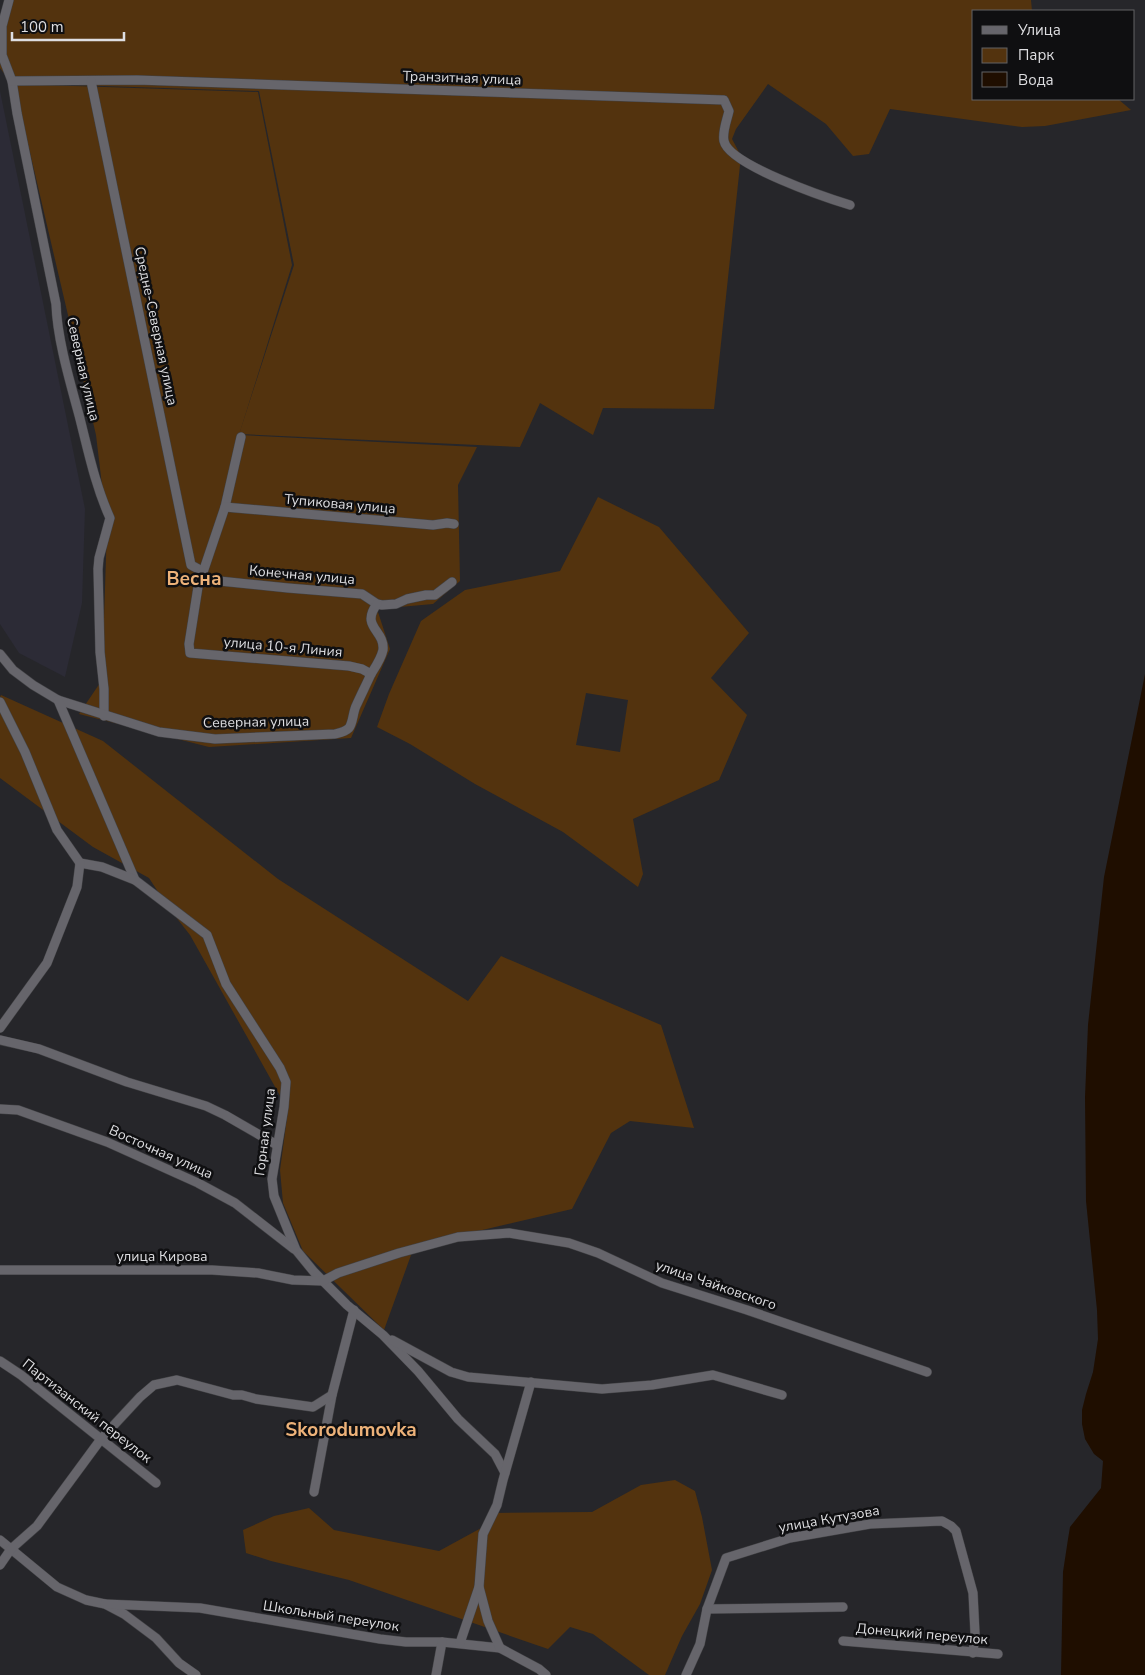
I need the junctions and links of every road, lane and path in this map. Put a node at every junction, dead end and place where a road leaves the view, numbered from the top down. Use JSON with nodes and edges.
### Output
{"nodes":[{"id":1,"x":9,"y":0,"type":"edge"},
{"id":2,"x":2,"y":61,"type":"edge"},
{"id":3,"x":91,"y":80,"type":"junction"},
{"id":4,"x":12,"y":82,"type":"junction"},
{"id":5,"x":850,"y":205,"type":"dead end"},
{"id":6,"x":241,"y":437,"type":"dead end"},
{"id":7,"x":225,"y":508,"type":"junction"},
{"id":8,"x":454,"y":524,"type":"dead end"},
{"id":9,"x":201,"y":575,"type":"junction"},
{"id":10,"x":452,"y":582,"type":"dead end"},
{"id":11,"x":377,"y":604,"type":"junction"},
{"id":12,"x":0,"y":654,"type":"edge"},
{"id":13,"x":371,"y":674,"type":"junction"},
{"id":14,"x":58,"y":700,"type":"junction"},
{"id":15,"x":0,"y":702,"type":"edge"},
{"id":16,"x":104,"y":716,"type":"junction"},
{"id":17,"x":80,"y":863,"type":"junction"},
{"id":18,"x":135,"y":880,"type":"junction"},
{"id":19,"x":0,"y":1028,"type":"edge"},
{"id":20,"x":0,"y":1040,"type":"edge"},
{"id":21,"x":0,"y":1109,"type":"edge"},
{"id":22,"x":277,"y":1145,"type":"junction"},
{"id":23,"x":296,"y":1250,"type":"junction"},
{"id":24,"x":0,"y":1270,"type":"edge"},
{"id":25,"x":324,"y":1282,"type":"junction"},
{"id":26,"x":354,"y":1310,"type":"junction"},
{"id":27,"x":383,"y":1335,"type":"junction"},
{"id":28,"x":0,"y":1361,"type":"edge"},
{"id":29,"x":927,"y":1372,"type":"dead end"},
{"id":30,"x":531,"y":1382,"type":"junction"},
{"id":31,"x":332,"y":1395,"type":"junction"},
{"id":32,"x":782,"y":1395,"type":"dead end"},
{"id":33,"x":101,"y":1439,"type":"junction"},
{"id":34,"x":505,"y":1473,"type":"junction"},
{"id":35,"x":156,"y":1483,"type":"dead end"},
{"id":36,"x":314,"y":1492,"type":"dead end"},
{"id":37,"x":0,"y":1540,"type":"edge"},
{"id":38,"x":11,"y":1549,"type":"junction"},
{"id":39,"x":0,"y":1565,"type":"edge"},
{"id":40,"x":479,"y":1587,"type":"junction"},
{"id":41,"x":105,"y":1604,"type":"junction"},
{"id":42,"x":843,"y":1608,"type":"dead end"},
{"id":43,"x":707,"y":1609,"type":"junction"},
{"id":44,"x":843,"y":1641,"type":"dead end"},
{"id":45,"x":442,"y":1642,"type":"junction"},
{"id":46,"x":460,"y":1643,"type":"junction"},
{"id":47,"x":500,"y":1648,"type":"junction"},
{"id":48,"x":973,"y":1653,"type":"junction"},
{"id":49,"x":998,"y":1654,"type":"dead end"},
{"id":50,"x":196,"y":1675,"type":"edge"},
{"id":51,"x":436,"y":1675,"type":"edge"},
{"id":52,"x":546,"y":1675,"type":"edge"},
{"id":53,"x":686,"y":1675,"type":"edge"}],
"edges":[{"from":1,"to":2,"type":"street","name":"Северная улица"},
{"from":2,"to":4,"type":"street","name":"Северная улица"},
{"from":3,"to":4,"type":"street","name":"Транзитная улица"},
{"from":3,"to":5,"type":"street","name":"Транзитная улица"},
{"from":3,"to":9,"type":"street","name":"Средне-Северная улица"},
{"from":4,"to":16,"type":"street","name":"Северная улица"},
{"from":6,"to":7,"type":"street"},
{"from":7,"to":8,"type":"street","name":"Тупиковая улица"},
{"from":7,"to":9,"type":"street"},
{"from":9,"to":11,"type":"street","name":"Конечная улица"},
{"from":9,"to":13,"type":"street","name":"улица 10-я Линия"},
{"from":10,"to":11,"type":"street"},
{"from":11,"to":13,"type":"street"},
{"from":12,"to":14,"type":"street","name":"Северная улица"},
{"from":13,"to":16,"type":"street","name":"Северная улица"},
{"from":14,"to":16,"type":"street","name":"Северная улица"},
{"from":14,"to":18,"type":"street"},
{"from":15,"to":17,"type":"street"},
{"from":17,"to":18,"type":"street","name":"Горная улица"},
{"from":17,"to":19,"type":"street"},
{"from":18,"to":22,"type":"street","name":"Горная улица"},
{"from":20,"to":22,"type":"street"},
{"from":21,"to":23,"type":"street","name":"Восточная улица"},
{"from":22,"to":23,"type":"street","name":"Горная улица"},
{"from":23,"to":25,"type":"street","name":"Горная улица"},
{"from":24,"to":25,"type":"street","name":"улица Кирова"},
{"from":25,"to":26,"type":"street","name":"Горная улица"},
{"from":25,"to":29,"type":"street","name":"улица Чайковского"},
{"from":26,"to":27,"type":"street","name":"Горная улица"},
{"from":26,"to":31,"type":"street"},
{"from":27,"to":30,"type":"street"},
{"from":27,"to":34,"type":"street","name":"Горная улица"},
{"from":28,"to":33,"type":"street","name":"Партизанский переулок"},
{"from":30,"to":32,"type":"street"},
{"from":30,"to":34,"type":"street"},
{"from":31,"to":33,"type":"street"},
{"from":31,"to":36,"type":"street"},
{"from":33,"to":35,"type":"street","name":"Партизанский переулок"},
{"from":33,"to":38,"type":"street"},
{"from":34,"to":40,"type":"street"},
{"from":37,"to":38,"type":"street"},
{"from":38,"to":39,"type":"street"},
{"from":38,"to":41,"type":"street"},
{"from":40,"to":46,"type":"street"},
{"from":40,"to":47,"type":"street"},
{"from":41,"to":45,"type":"street","name":"Школьный переулок"},
{"from":41,"to":50,"type":"street"},
{"from":42,"to":43,"type":"street"},
{"from":43,"to":48,"type":"street","name":"улица Кутузова"},
{"from":43,"to":53,"type":"street","name":"улица Кутузова"},
{"from":44,"to":48,"type":"street","name":"Донецкий переулок"},
{"from":45,"to":46,"type":"street","name":"Школьный переулок"},
{"from":45,"to":51,"type":"street"},
{"from":46,"to":47,"type":"street","name":"Школьный переулок"},
{"from":47,"to":52,"type":"street","name":"Школьный переулок"},
{"from":48,"to":49,"type":"street","name":"Донецкий переулок"}]}
